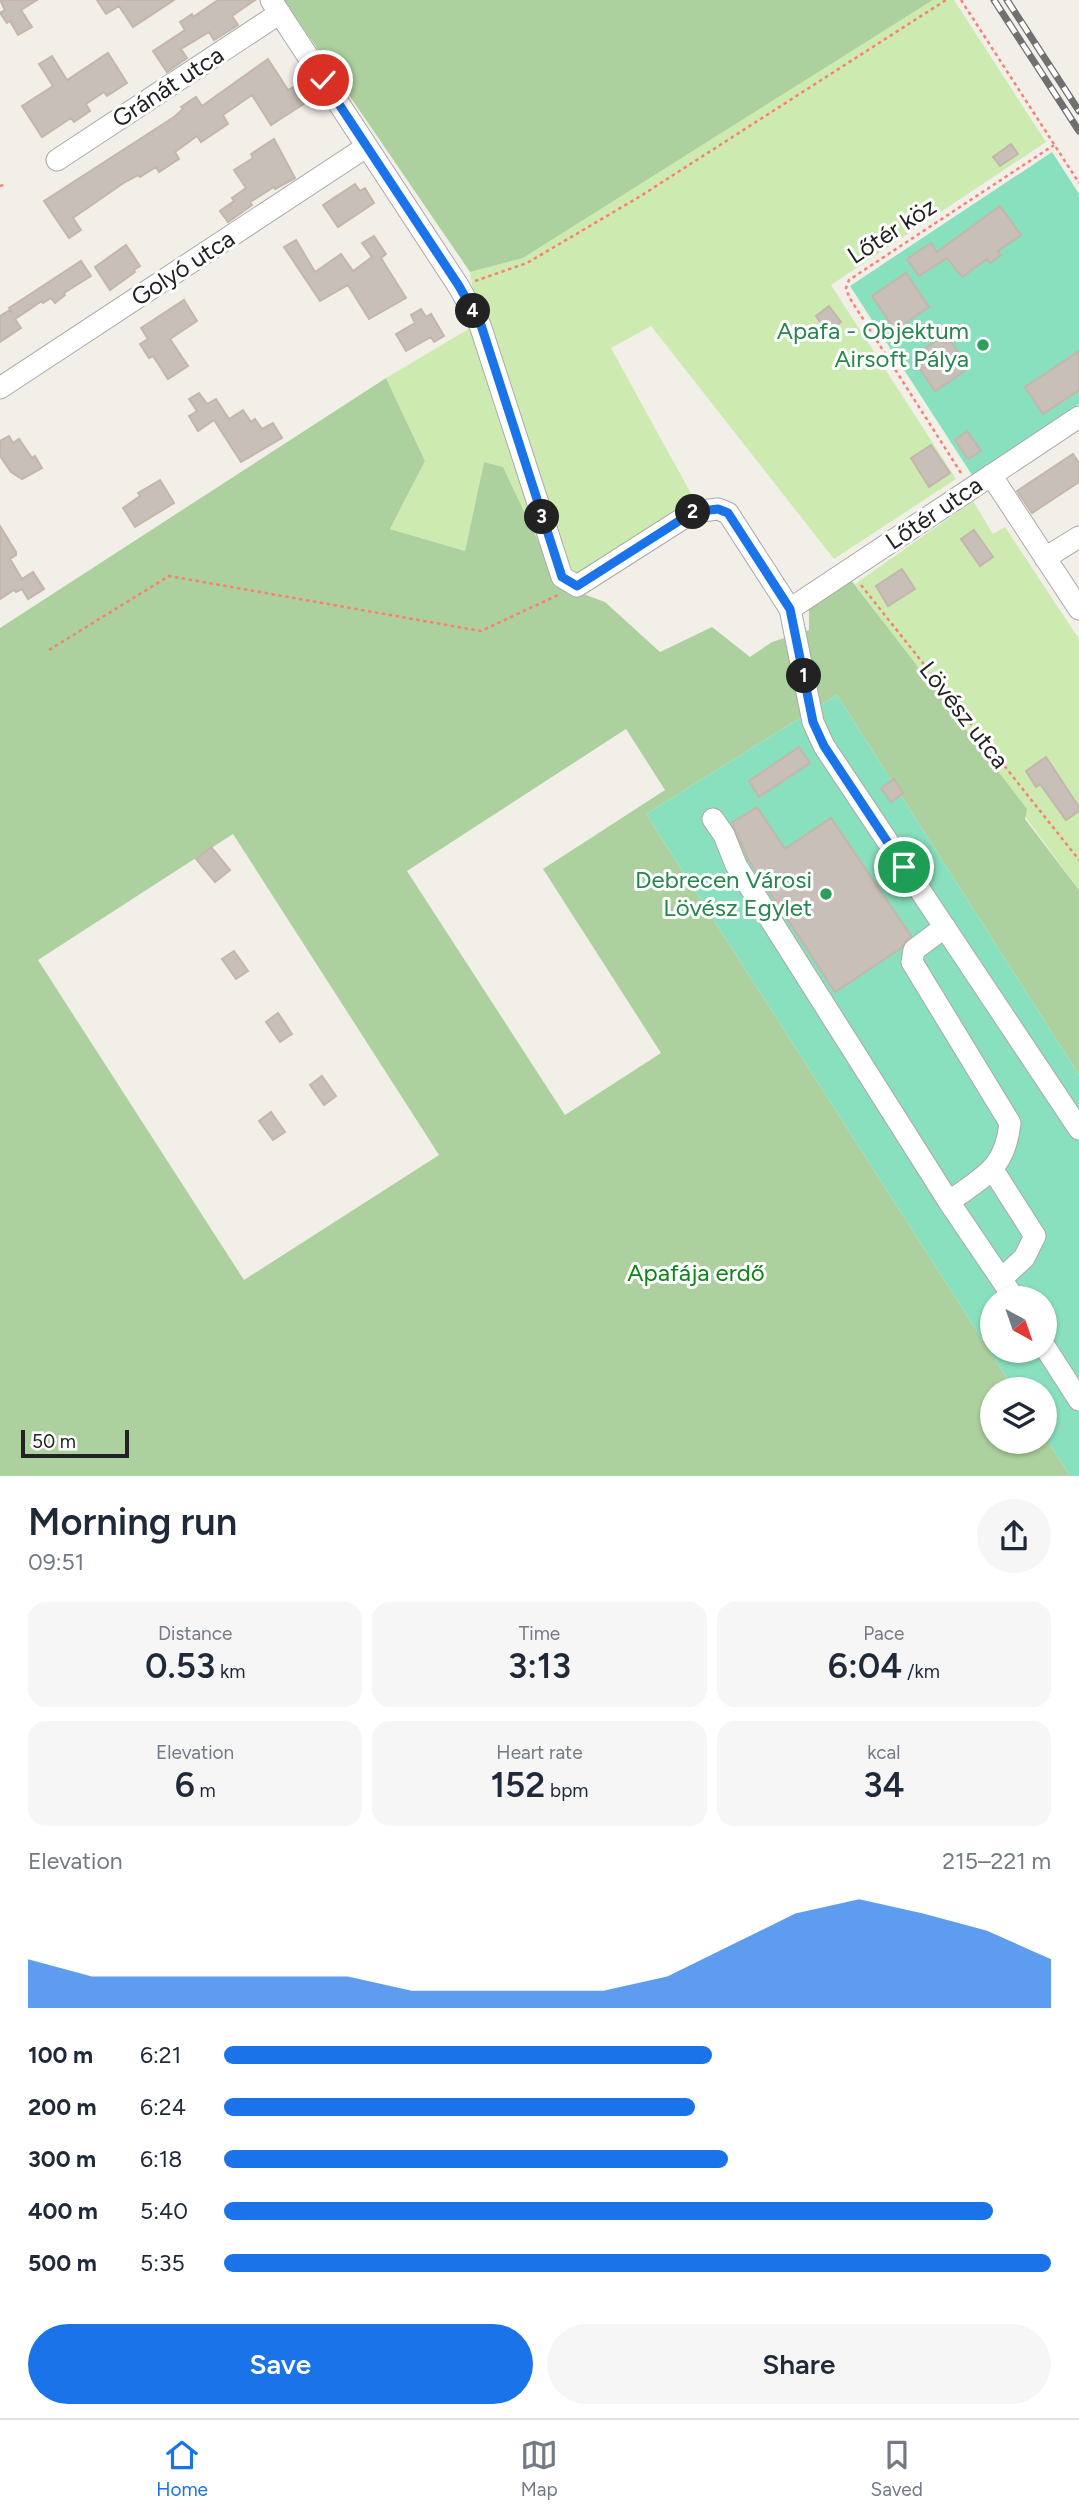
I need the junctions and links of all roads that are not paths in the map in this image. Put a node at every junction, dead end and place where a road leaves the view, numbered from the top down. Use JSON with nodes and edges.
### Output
{"nodes":[{"id":1,"x":275,"y":7,"type":"edge"},
{"id":2,"x":366,"y":147,"type":"junction"},
{"id":3,"x":57,"y":160,"type":"dead end"},
{"id":4,"x":0,"y":388,"type":"edge"},
{"id":5,"x":1079,"y":417,"type":"edge"},
{"id":6,"x":991,"y":475,"type":"junction"},
{"id":7,"x":1079,"y":537,"type":"edge"},
{"id":8,"x":1045,"y":558,"type":"junction"},
{"id":9,"x":790,"y":609,"type":"junction"},
{"id":10,"x":1079,"y":609,"type":"edge"},
{"id":11,"x":713,"y":819,"type":"dead end"},
{"id":12,"x":945,"y":927,"type":"junction"},
{"id":13,"x":1079,"y":1129,"type":"edge"},
{"id":14,"x":993,"y":1170,"type":"junction"},
{"id":15,"x":949,"y":1202,"type":"junction"},
{"id":16,"x":1001,"y":1279,"type":"junction"},
{"id":17,"x":1006,"y":1286,"type":"edge"},
{"id":18,"x":1055,"y":1363,"type":"edge"},
{"id":19,"x":1079,"y":1400,"type":"edge"}],
"edges":[{"from":1,"to":2,"type":"street"},
{"from":1,"to":3,"type":"street","name":"Gránát utca"},
{"from":2,"to":4,"type":"street","name":"Golyó utca"},
{"from":2,"to":9,"type":"street"},
{"from":5,"to":6,"type":"street","name":"Lőtér utca"},
{"from":6,"to":8,"type":"street"},
{"from":6,"to":9,"type":"street","name":"Lőtér utca"},
{"from":7,"to":8,"type":"street"},
{"from":8,"to":10,"type":"street"},
{"from":9,"to":12,"type":"street"},
{"from":11,"to":15,"type":"street"},
{"from":12,"to":13,"type":"street"},
{"from":12,"to":14,"type":"street"},
{"from":14,"to":15,"type":"street"},
{"from":14,"to":16,"type":"street"},
{"from":15,"to":16,"type":"street"},
{"from":16,"to":17,"type":"street"},
{"from":18,"to":19,"type":"street"}]}
